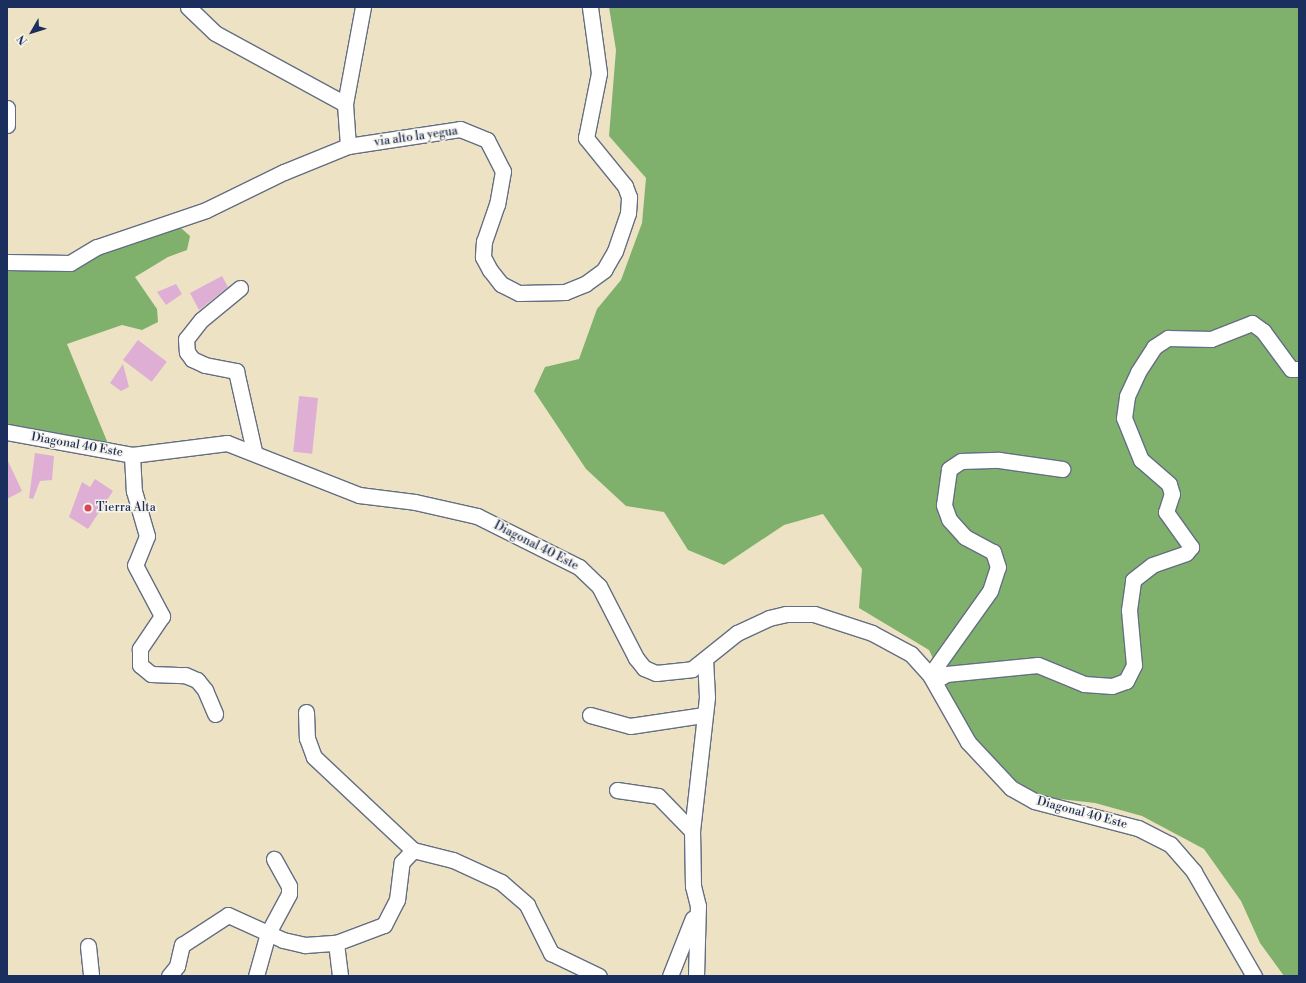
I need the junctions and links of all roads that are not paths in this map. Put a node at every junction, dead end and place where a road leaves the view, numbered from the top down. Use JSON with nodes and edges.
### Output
{"nodes":[{"id":1,"x":188,"y":7,"type":"edge"},
{"id":2,"x":363,"y":7,"type":"edge"},
{"id":3,"x":590,"y":7,"type":"edge"},
{"id":4,"x":345,"y":104,"type":"junction"},
{"id":5,"x":7,"y":108,"type":"edge"},
{"id":6,"x":7,"y":125,"type":"edge"},
{"id":7,"x":348,"y":146,"type":"junction"},
{"id":8,"x":7,"y":262,"type":"edge"},
{"id":9,"x":240,"y":288,"type":"dead end"},
{"id":10,"x":1299,"y":369,"type":"edge"},
{"id":11,"x":7,"y":432,"type":"edge"},
{"id":12,"x":254,"y":451,"type":"junction"},
{"id":13,"x":132,"y":455,"type":"junction"},
{"id":14,"x":1062,"y":468,"type":"dead end"},
{"id":15,"x":705,"y":660,"type":"junction"},
{"id":16,"x":933,"y":678,"type":"junction"},
{"id":17,"x":306,"y":712,"type":"dead end"},
{"id":18,"x":215,"y":714,"type":"dead end"},
{"id":19,"x":590,"y":715,"type":"dead end"},
{"id":20,"x":704,"y":715,"type":"junction"},
{"id":21,"x":617,"y":790,"type":"dead end"},
{"id":22,"x":692,"y":831,"type":"junction"},
{"id":23,"x":413,"y":850,"type":"junction"},
{"id":24,"x":274,"y":859,"type":"dead end"},
{"id":25,"x":698,"y":906,"type":"junction"},
{"id":26,"x":268,"y":933,"type":"junction"},
{"id":27,"x":336,"y":943,"type":"junction"},
{"id":28,"x":88,"y":946,"type":"dead end"},
{"id":29,"x":91,"y":976,"type":"edge"},
{"id":30,"x":169,"y":976,"type":"edge"},
{"id":31,"x":256,"y":976,"type":"edge"},
{"id":32,"x":340,"y":976,"type":"edge"},
{"id":33,"x":599,"y":976,"type":"edge"},
{"id":34,"x":670,"y":976,"type":"edge"},
{"id":35,"x":696,"y":976,"type":"edge"},
{"id":36,"x":1254,"y":976,"type":"edge"}],
"edges":[{"from":1,"to":4,"type":"street"},
{"from":2,"to":4,"type":"street"},
{"from":3,"to":7,"type":"street","name":"via alto la yegua"},
{"from":4,"to":7,"type":"street"},
{"from":5,"to":6,"type":"street"},
{"from":7,"to":8,"type":"street","name":"via alto la yegua"},
{"from":9,"to":12,"type":"street"},
{"from":10,"to":16,"type":"street"},
{"from":11,"to":13,"type":"street","name":"Diagonal 40 Este"},
{"from":12,"to":13,"type":"street","name":"Diagonal 40 Este"},
{"from":12,"to":15,"type":"street","name":"Diagonal 40 Este"},
{"from":13,"to":18,"type":"street"},
{"from":14,"to":16,"type":"street"},
{"from":15,"to":16,"type":"street","name":"Diagonal 40 Este"},
{"from":15,"to":20,"type":"street"},
{"from":16,"to":36,"type":"street","name":"Diagonal 40 Este"},
{"from":17,"to":23,"type":"street"},
{"from":19,"to":20,"type":"street"},
{"from":20,"to":22,"type":"street"},
{"from":21,"to":22,"type":"street"},
{"from":22,"to":25,"type":"street"},
{"from":23,"to":27,"type":"street"},
{"from":23,"to":33,"type":"street"},
{"from":24,"to":26,"type":"street"},
{"from":25,"to":34,"type":"street"},
{"from":25,"to":35,"type":"street"},
{"from":26,"to":27,"type":"street"},
{"from":26,"to":30,"type":"street"},
{"from":26,"to":31,"type":"street"},
{"from":27,"to":32,"type":"street"},
{"from":28,"to":29,"type":"street"}]}
